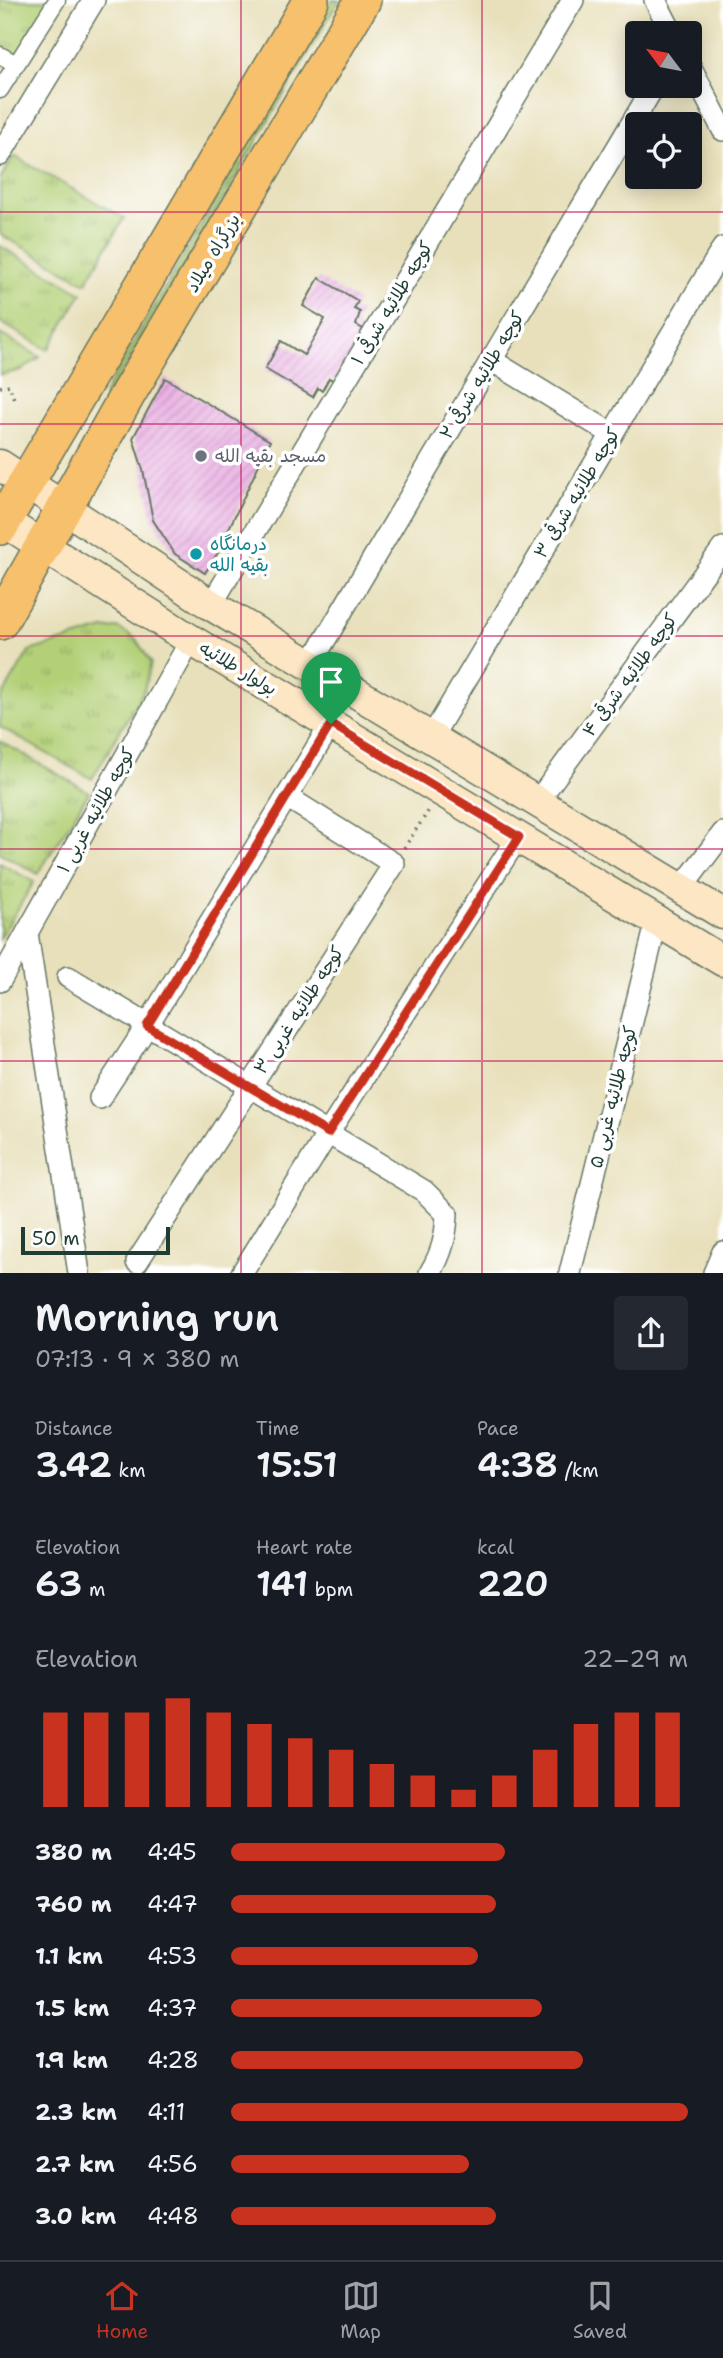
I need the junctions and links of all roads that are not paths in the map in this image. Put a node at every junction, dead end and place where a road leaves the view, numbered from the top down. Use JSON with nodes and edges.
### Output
{"nodes":[{"id":1,"x":57,"y":0,"type":"edge"},
{"id":2,"x":311,"y":0,"type":"edge"},
{"id":3,"x":363,"y":0,"type":"edge"},
{"id":4,"x":573,"y":0,"type":"edge"},
{"id":5,"x":655,"y":0,"type":"edge"},
{"id":6,"x":85,"y":3,"type":"edge"},
{"id":7,"x":666,"y":21,"type":"edge"},
{"id":8,"x":0,"y":55,"type":"edge"},
{"id":9,"x":16,"y":64,"type":"junction"},
{"id":10,"x":702,"y":89,"type":"edge"},
{"id":11,"x":0,"y":90,"type":"edge"},
{"id":12,"x":647,"y":98,"type":"edge"},
{"id":13,"x":723,"y":130,"type":"edge"},
{"id":14,"x":0,"y":155,"type":"edge"},
{"id":15,"x":723,"y":248,"type":"edge"},
{"id":16,"x":491,"y":360,"type":"junction"},
{"id":17,"x":612,"y":434,"type":"junction"},
{"id":18,"x":13,"y":474,"type":"edge"},
{"id":19,"x":65,"y":507,"type":"junction"},
{"id":20,"x":1,"y":522,"type":"edge"},
{"id":21,"x":43,"y":546,"type":"junction"},
{"id":22,"x":723,"y":548,"type":"edge"},
{"id":23,"x":211,"y":605,"type":"junction"},
{"id":24,"x":0,"y":622,"type":"edge"},
{"id":25,"x":191,"y":639,"type":"junction"},
{"id":26,"x":310,"y":665,"type":"junction"},
{"id":27,"x":331,"y":724,"type":"junction"},
{"id":28,"x":431,"y":738,"type":"junction"},
{"id":29,"x":286,"y":797,"type":"junction"},
{"id":30,"x":537,"y":802,"type":"junction"},
{"id":31,"x":723,"y":833,"type":"edge"},
{"id":32,"x":519,"y":837,"type":"junction"},
{"id":33,"x":681,"y":889,"type":"junction"},
{"id":34,"x":723,"y":914,"type":"edge"},
{"id":35,"x":657,"y":920,"type":"junction"},
{"id":36,"x":27,"y":933,"type":"junction"},
{"id":37,"x":723,"y":961,"type":"edge"},
{"id":38,"x":68,"y":977,"type":"dead end"},
{"id":39,"x":0,"y":981,"type":"edge"},
{"id":40,"x":147,"y":1026,"type":"junction"},
{"id":41,"x":250,"y":1086,"type":"junction"},
{"id":42,"x":100,"y":1098,"type":"dead end"},
{"id":43,"x":328,"y":1133,"type":"junction"},
{"id":44,"x":723,"y":1252,"type":"edge"},
{"id":45,"x":137,"y":1262,"type":"dead end"},
{"id":46,"x":79,"y":1273,"type":"edge"},
{"id":47,"x":242,"y":1273,"type":"edge"},
{"id":48,"x":430,"y":1273,"type":"edge"},
{"id":49,"x":570,"y":1273,"type":"edge"},
{"id":50,"x":714,"y":1273,"type":"edge"}],
"edges":[{"from":1,"to":9,"type":"street"},
{"from":2,"to":18,"type":"highway"},
{"from":3,"to":19,"type":"highway","name":"بزرگراه میلاد"},
{"from":4,"to":23,"type":"street","name":"کوچه طلائیه شرقی ۱"},
{"from":5,"to":7,"type":"street"},
{"from":6,"to":14,"type":"street"},
{"from":8,"to":9,"type":"street"},
{"from":9,"to":11,"type":"street"},
{"from":10,"to":13,"type":"street"},
{"from":12,"to":16,"type":"street","name":"کوچه طلائیه شرقی ۲"},
{"from":15,"to":17,"type":"street","name":"کوچه طلائیه شرقی ۳"},
{"from":16,"to":17,"type":"street"},
{"from":16,"to":26,"type":"street","name":"کوچه طلائیه شرقی ۲"},
{"from":17,"to":28,"type":"street","name":"کوچه طلائیه شرقی ۳"},
{"from":18,"to":19,"type":"main road"},
{"from":18,"to":20,"type":"highway"},
{"from":19,"to":21,"type":"highway","name":"بزرگراه میلاد"},
{"from":19,"to":23,"type":"main road"},
{"from":20,"to":21,"type":"main road","name":"بولوار طلائیه"},
{"from":21,"to":24,"type":"highway"},
{"from":21,"to":25,"type":"main road","name":"بولوار طلائیه"},
{"from":22,"to":30,"type":"street","name":"کوچه طلائیه شرقی ۴"},
{"from":23,"to":26,"type":"main road"},
{"from":25,"to":27,"type":"main road","name":"بولوار طلائیه"},
{"from":25,"to":36,"type":"street","name":"کوچه طلائیه غربی ۱"},
{"from":26,"to":28,"type":"main road"},
{"from":27,"to":29,"type":"street"},
{"from":27,"to":32,"type":"main road","name":"بولوار طلائیه"},
{"from":28,"to":30,"type":"main road"},
{"from":29,"to":40,"type":"street"},
{"from":29,"to":41,"type":"street","name":"کوچه طلائیه غربی ۳"},
{"from":30,"to":33,"type":"main road"},
{"from":31,"to":33,"type":"street"},
{"from":32,"to":35,"type":"main road","name":"بولوار طلائیه"},
{"from":32,"to":43,"type":"street"},
{"from":33,"to":34,"type":"main road"},
{"from":35,"to":37,"type":"main road","name":"بولوار طلائیه"},
{"from":35,"to":49,"type":"street","name":"کوچه طلائیه غربی ۵"},
{"from":36,"to":39,"type":"street","name":"کوچه طلائیه غربی ۱"},
{"from":36,"to":46,"type":"street"},
{"from":38,"to":40,"type":"street"},
{"from":40,"to":41,"type":"street"},
{"from":40,"to":42,"type":"street"},
{"from":41,"to":43,"type":"street"},
{"from":41,"to":45,"type":"street","name":"کوچه طلائیه غربی ۳"},
{"from":43,"to":47,"type":"street"},
{"from":43,"to":48,"type":"street"},
{"from":44,"to":50,"type":"street"}]}
